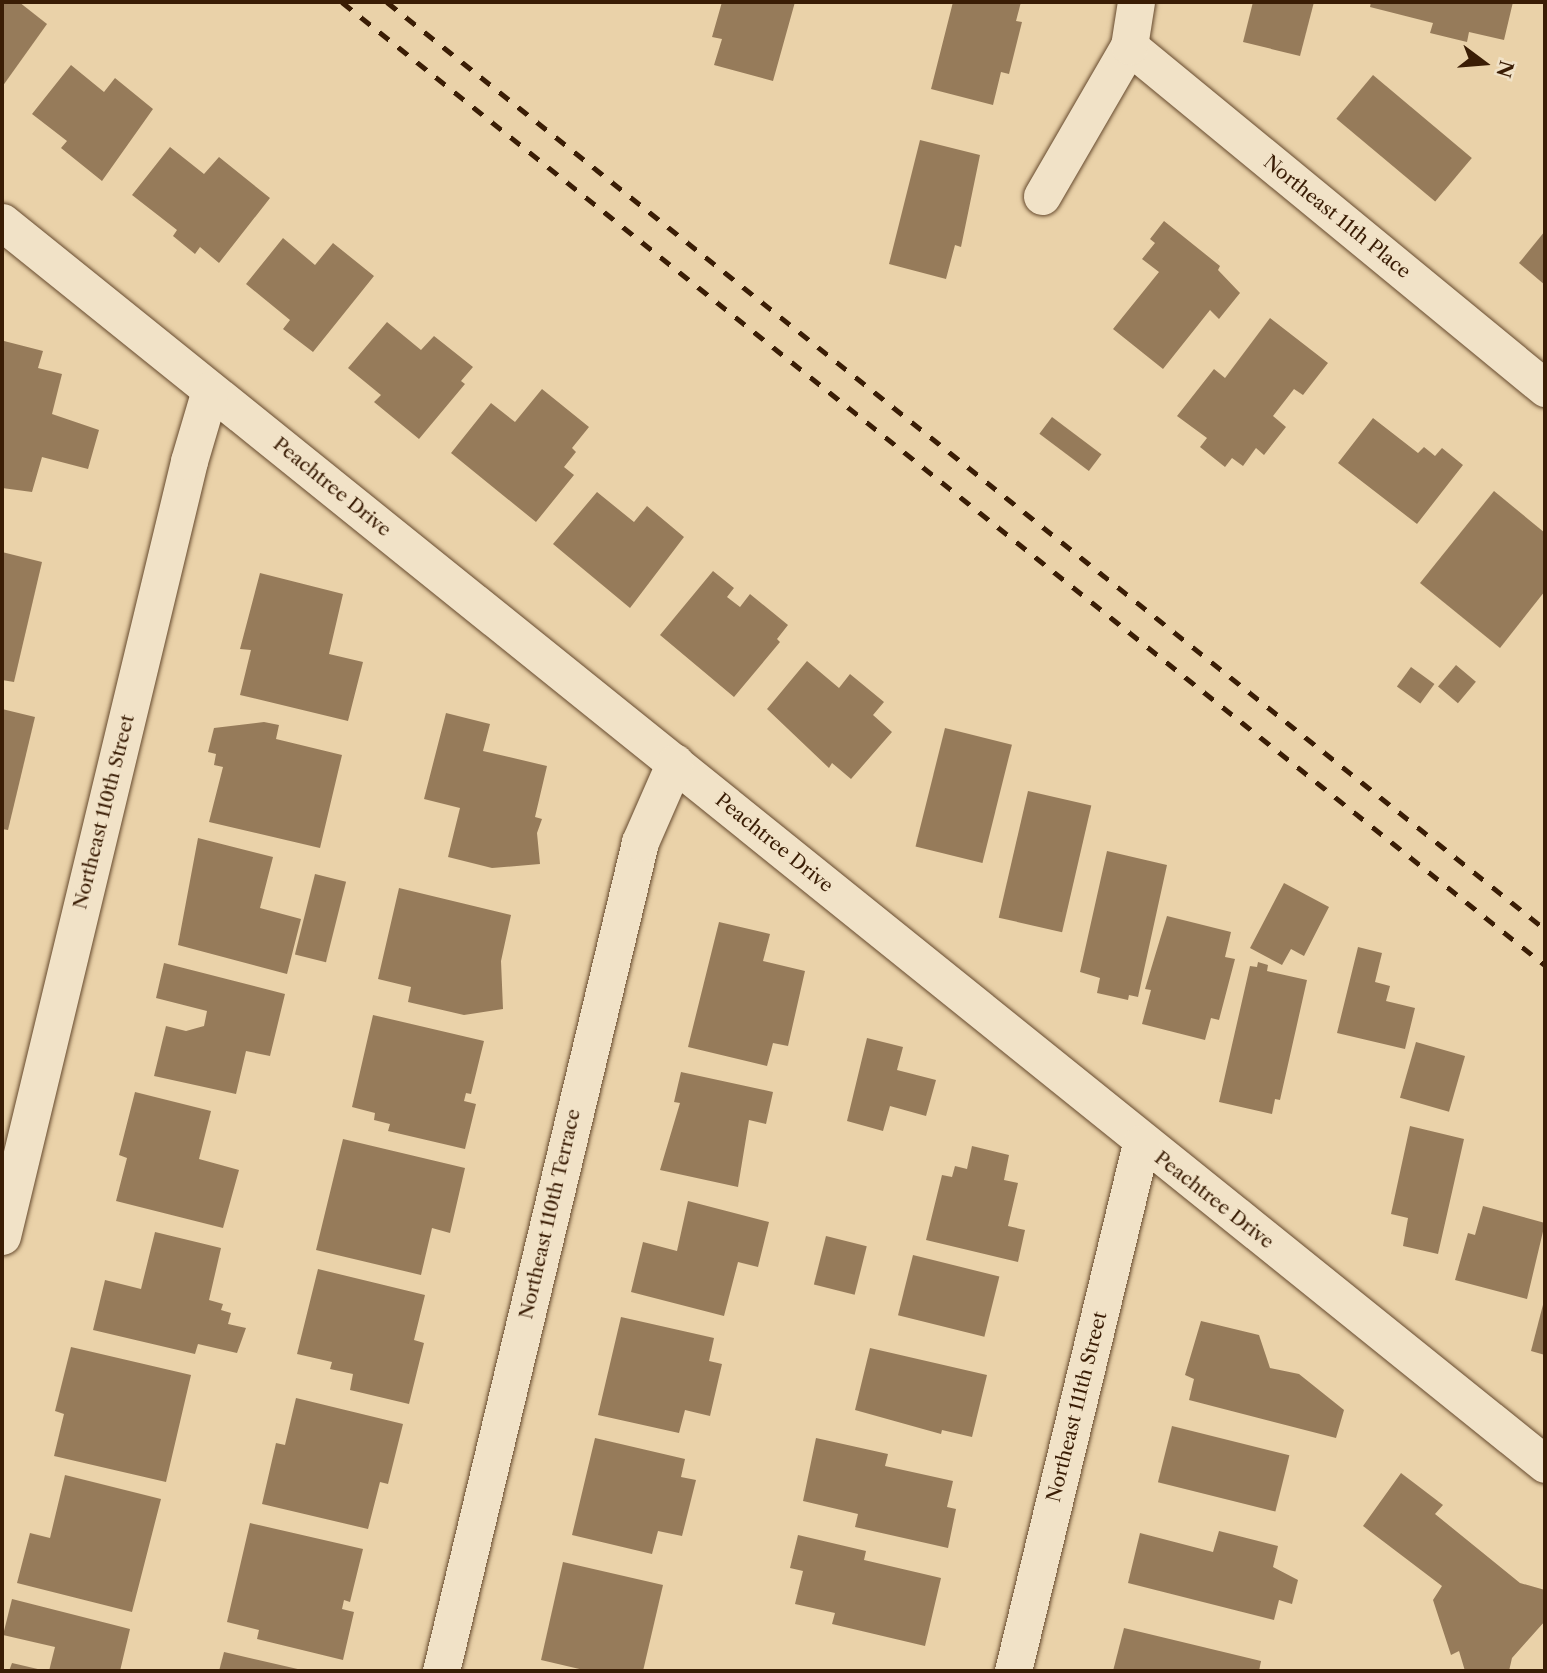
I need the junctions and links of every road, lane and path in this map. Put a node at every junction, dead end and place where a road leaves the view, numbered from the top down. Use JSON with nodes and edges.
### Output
{"nodes":[{"id":1,"x":1136,"y":2,"type":"edge"},
{"id":2,"x":1129,"y":46,"type":"junction"},
{"id":3,"x":1042,"y":196,"type":"dead end"},
{"id":4,"x":2,"y":222,"type":"edge"},
{"id":5,"x":1545,"y":388,"type":"edge"},
{"id":6,"x":210,"y":390,"type":"junction"},
{"id":7,"x":675,"y":762,"type":"junction"},
{"id":8,"x":1140,"y":1143,"type":"junction"},
{"id":9,"x":2,"y":1236,"type":"edge"},
{"id":10,"x":1545,"y":1464,"type":"edge"},
{"id":11,"x":441,"y":1671,"type":"edge"},
{"id":12,"x":1013,"y":1671,"type":"edge"}],
"edges":[{"from":1,"to":2,"type":"street"},
{"from":2,"to":3,"type":"street"},
{"from":2,"to":5,"type":"street","name":"Northeast 11th Place"},
{"from":4,"to":6,"type":"street","name":"Peachtree Drive"},
{"from":6,"to":7,"type":"street","name":"Peachtree Drive"},
{"from":6,"to":9,"type":"street","name":"Northeast 110th Street"},
{"from":7,"to":8,"type":"street","name":"Peachtree Drive"},
{"from":7,"to":11,"type":"street","name":"Northeast 110th Terrace"},
{"from":8,"to":10,"type":"street","name":"Peachtree Drive"},
{"from":8,"to":12,"type":"street","name":"Northeast 111th Street"}]}
